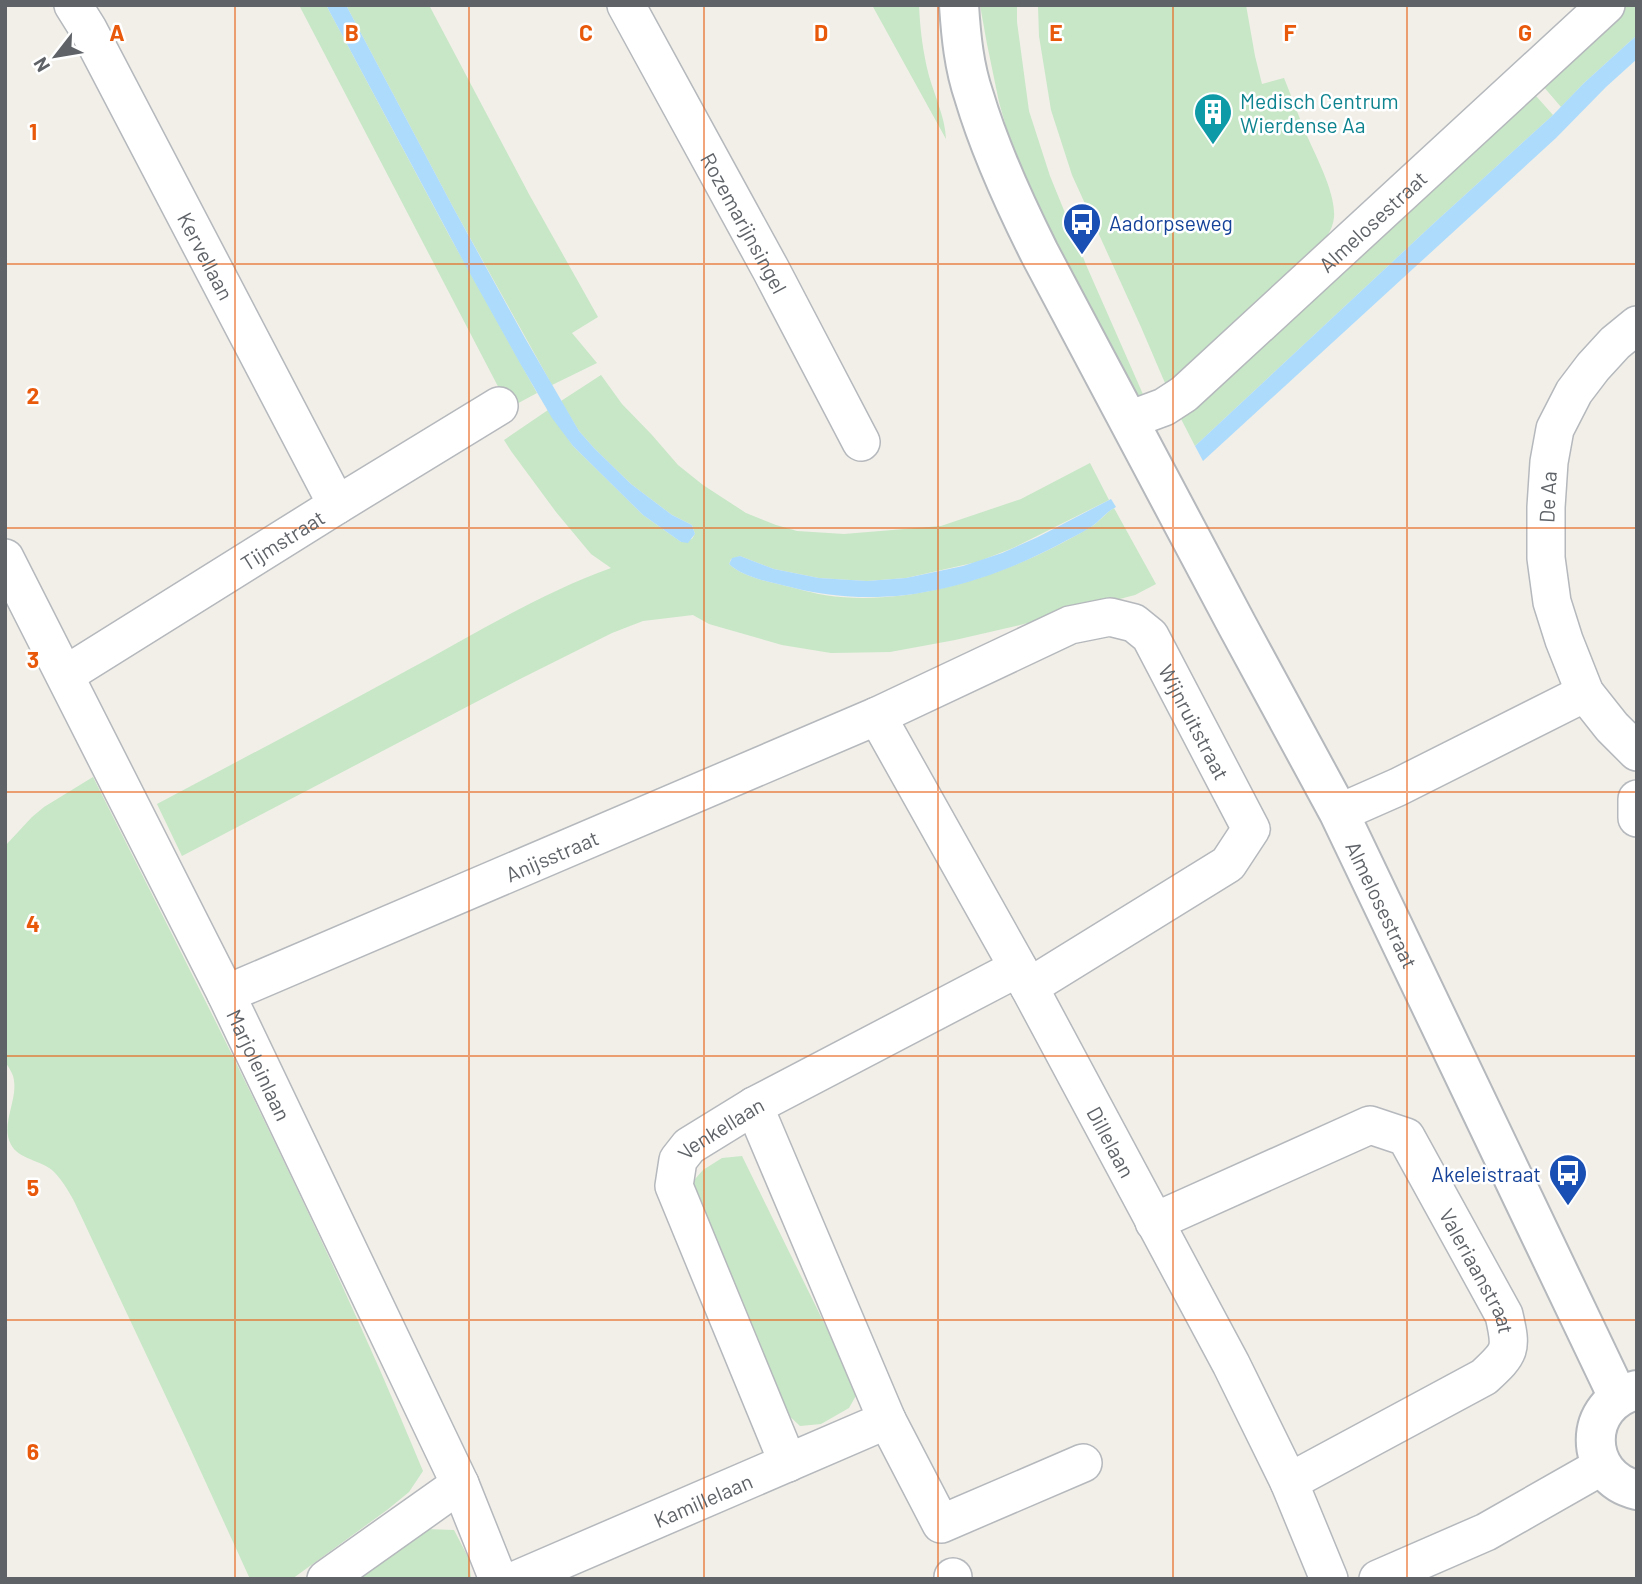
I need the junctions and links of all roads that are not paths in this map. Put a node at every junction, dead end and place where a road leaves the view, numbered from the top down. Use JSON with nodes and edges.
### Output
{"nodes":[{"id":1,"x":73,"y":5,"type":"edge"},
{"id":2,"x":626,"y":5,"type":"edge"},
{"id":3,"x":959,"y":5,"type":"edge"},
{"id":4,"x":1606,"y":5,"type":"edge"},
{"id":5,"x":1637,"y":325,"type":"edge"},
{"id":6,"x":499,"y":406,"type":"dead end"},
{"id":7,"x":1129,"y":421,"type":"junction"},
{"id":8,"x":861,"y":442,"type":"dead end"},
{"id":9,"x":337,"y":505,"type":"junction"},
{"id":10,"x":5,"y":558,"type":"edge"},
{"id":11,"x":65,"y":675,"type":"junction"},
{"id":12,"x":1585,"y":693,"type":"junction"},
{"id":13,"x":877,"y":716,"type":"junction"},
{"id":14,"x":1637,"y":752,"type":"edge"},
{"id":15,"x":1637,"y":799,"type":"edge"},
{"id":16,"x":1339,"y":813,"type":"junction"},
{"id":17,"x":1637,"y":818,"type":"edge"},
{"id":18,"x":1023,"y":978,"type":"junction"},
{"id":19,"x":226,"y":994,"type":"junction"},
{"id":20,"x":754,"y":1106,"type":"junction"},
{"id":21,"x":1154,"y":1222,"type":"junction"},
{"id":22,"x":1628,"y":1394,"type":"edge"},
{"id":23,"x":887,"y":1420,"type":"junction"},
{"id":24,"x":788,"y":1463,"type":"junction"},
{"id":25,"x":1083,"y":1463,"type":"dead end"},
{"id":26,"x":1602,"y":1466,"type":"junction"},
{"id":27,"x":1289,"y":1482,"type":"junction"},
{"id":28,"x":460,"y":1484,"type":"junction"},
{"id":29,"x":1637,"y":1490,"type":"edge"},
{"id":30,"x":1452,"y":1564,"type":"edge"},
{"id":31,"x":326,"y":1579,"type":"edge"},
{"id":32,"x":498,"y":1579,"type":"edge"},
{"id":33,"x":518,"y":1579,"type":"edge"},
{"id":34,"x":1329,"y":1579,"type":"edge"},
{"id":35,"x":1378,"y":1579,"type":"edge"}],
"edges":[{"from":1,"to":9,"type":"street","name":"Kervellaan"},
{"from":2,"to":8,"type":"street","name":"Rozemarijnsingel"},
{"from":3,"to":7,"type":"street","name":"Almelosestraat"},
{"from":4,"to":7,"type":"street","name":"Almelosestraat"},
{"from":5,"to":12,"type":"street","name":"De Aa"},
{"from":6,"to":9,"type":"street","name":"Tijmstraat"},
{"from":7,"to":16,"type":"street","name":"Almelosestraat"},
{"from":9,"to":11,"type":"street","name":"Tijmstraat"},
{"from":10,"to":11,"type":"street","name":"Marjoleinlaan"},
{"from":11,"to":19,"type":"street","name":"Marjoleinlaan"},
{"from":12,"to":14,"type":"street","name":"De Aa"},
{"from":12,"to":16,"type":"street"},
{"from":13,"to":18,"type":"street","name":"Dillelaan"},
{"from":13,"to":18,"type":"street","name":"Wijnruitstraat"},
{"from":13,"to":19,"type":"street","name":"Anijsstraat"},
{"from":15,"to":17,"type":"street"},
{"from":16,"to":22,"type":"street","name":"Almelosestraat"},
{"from":18,"to":20,"type":"street","name":"Venkellaan"},
{"from":18,"to":21,"type":"street","name":"Dillelaan"},
{"from":19,"to":28,"type":"street","name":"Marjoleinlaan"},
{"from":20,"to":23,"type":"street"},
{"from":20,"to":24,"type":"street","name":"Venkellaan"},
{"from":21,"to":27,"type":"street","name":"Dillelaan"},
{"from":21,"to":27,"type":"street","name":"Valeriaanstraat"},
{"from":22,"to":26,"type":"street"},
{"from":23,"to":24,"type":"street","name":"Kamillelaan"},
{"from":23,"to":25,"type":"street"},
{"from":24,"to":33,"type":"street","name":"Kamillelaan"},
{"from":26,"to":29,"type":"street"},
{"from":26,"to":30,"type":"street"},
{"from":27,"to":34,"type":"street","name":"Dillelaan"},
{"from":28,"to":31,"type":"street"},
{"from":28,"to":32,"type":"street","name":"Marjoleinlaan"},
{"from":30,"to":35,"type":"street"}]}
